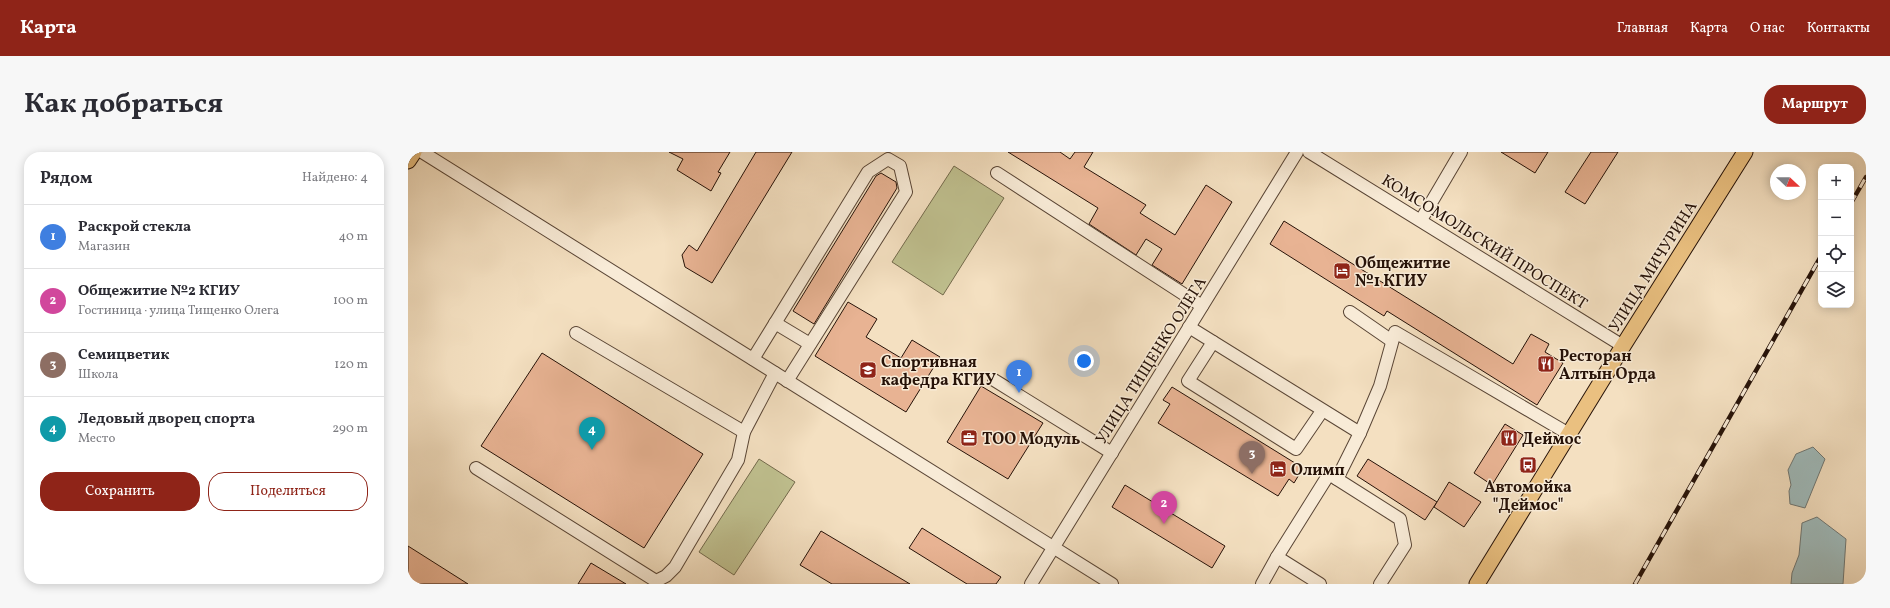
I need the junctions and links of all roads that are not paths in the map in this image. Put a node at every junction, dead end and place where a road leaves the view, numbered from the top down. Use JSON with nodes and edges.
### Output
{"nodes":[{"id":1,"x":414,"y":152,"type":"edge"},
{"id":2,"x":422,"y":152,"type":"edge"},
{"id":3,"x":1297,"y":152,"type":"edge"},
{"id":4,"x":1309,"y":152,"type":"edge"},
{"id":5,"x":1461,"y":152,"type":"edge"},
{"id":6,"x":1745,"y":152,"type":"edge"},
{"id":7,"x":408,"y":161,"type":"edge"},
{"id":8,"x":997,"y":173,"type":"dead end"},
{"id":9,"x":1421,"y":220,"type":"junction"},
{"id":10,"x":1202,"y":306,"type":"junction"},
{"id":11,"x":1350,"y":312,"type":"dead end"},
{"id":12,"x":775,"y":323,"type":"junction"},
{"id":13,"x":1189,"y":327,"type":"junction"},
{"id":14,"x":576,"y":333,"type":"dead end"},
{"id":15,"x":1392,"y":341,"type":"junction"},
{"id":16,"x":1213,"y":342,"type":"junction"},
{"id":17,"x":810,"y":344,"type":"junction"},
{"id":18,"x":1623,"y":346,"type":"junction"},
{"id":19,"x":752,"y":359,"type":"junction"},
{"id":20,"x":775,"y":373,"type":"junction"},
{"id":21,"x":787,"y":380,"type":"junction"},
{"id":22,"x":994,"y":380,"type":"dead end"},
{"id":23,"x":1322,"y":411,"type":"junction"},
{"id":24,"x":744,"y":432,"type":"junction"},
{"id":25,"x":1360,"y":433,"type":"junction"},
{"id":26,"x":1569,"y":434,"type":"junction"},
{"id":27,"x":1112,"y":453,"type":"junction"},
{"id":28,"x":476,"y":468,"type":"dead end"},
{"id":29,"x":1337,"y":479,"type":"junction"},
{"id":30,"x":1053,"y":548,"type":"junction"},
{"id":31,"x":1277,"y":557,"type":"junction"},
{"id":32,"x":1031,"y":584,"type":"edge"},
{"id":33,"x":1112,"y":584,"type":"edge"},
{"id":34,"x":1262,"y":584,"type":"edge"},
{"id":35,"x":1320,"y":584,"type":"edge"},
{"id":36,"x":1380,"y":584,"type":"edge"},
{"id":37,"x":1477,"y":584,"type":"edge"}],
"edges":[{"from":1,"to":7,"type":"main road"},
{"from":2,"to":19,"type":"street"},
{"from":3,"to":10,"type":"street","name":"УЛИЦА ТИЩЕНКО ОЛЕГА"},
{"from":4,"to":9,"type":"street","name":"КОМСОМОЛЬСКИЙ ПРОСПЕКТ"},
{"from":5,"to":9,"type":"street"},
{"from":6,"to":18,"type":"main road","name":"УЛИЦА МИЧУРИНА"},
{"from":8,"to":10,"type":"street"},
{"from":9,"to":18,"type":"street","name":"КОМСОМОЛЬСКИЙ ПРОСПЕКТ"},
{"from":10,"to":13,"type":"street","name":"УЛИЦА ТИЩЕНКО ОЛЕГА"},
{"from":11,"to":15,"type":"street"},
{"from":12,"to":17,"type":"street"},
{"from":12,"to":17,"type":"street"},
{"from":12,"to":19,"type":"street"},
{"from":13,"to":16,"type":"street"},
{"from":13,"to":27,"type":"street","name":"УЛИЦА ТИЩЕНКО ОЛЕГА"},
{"from":14,"to":24,"type":"street"},
{"from":15,"to":25,"type":"street"},
{"from":15,"to":26,"type":"street"},
{"from":16,"to":23,"type":"street"},
{"from":16,"to":23,"type":"street"},
{"from":17,"to":21,"type":"street"},
{"from":18,"to":26,"type":"main road","name":"УЛИЦА МИЧУРИНА"},
{"from":19,"to":20,"type":"street"},
{"from":20,"to":21,"type":"street"},
{"from":20,"to":24,"type":"street"},
{"from":21,"to":30,"type":"street"},
{"from":22,"to":27,"type":"street"},
{"from":23,"to":25,"type":"street"},
{"from":24,"to":28,"type":"street"},
{"from":25,"to":29,"type":"street"},
{"from":26,"to":37,"type":"main road","name":"УЛИЦА МИЧУРИНА"},
{"from":27,"to":30,"type":"street","name":"УЛИЦА ТИЩЕНКО ОЛЕГА"},
{"from":29,"to":31,"type":"street"},
{"from":29,"to":36,"type":"street"},
{"from":30,"to":32,"type":"street","name":"УЛИЦА ТИЩЕНКО ОЛЕГА"},
{"from":30,"to":33,"type":"street"},
{"from":31,"to":34,"type":"street"},
{"from":31,"to":35,"type":"street"}]}
